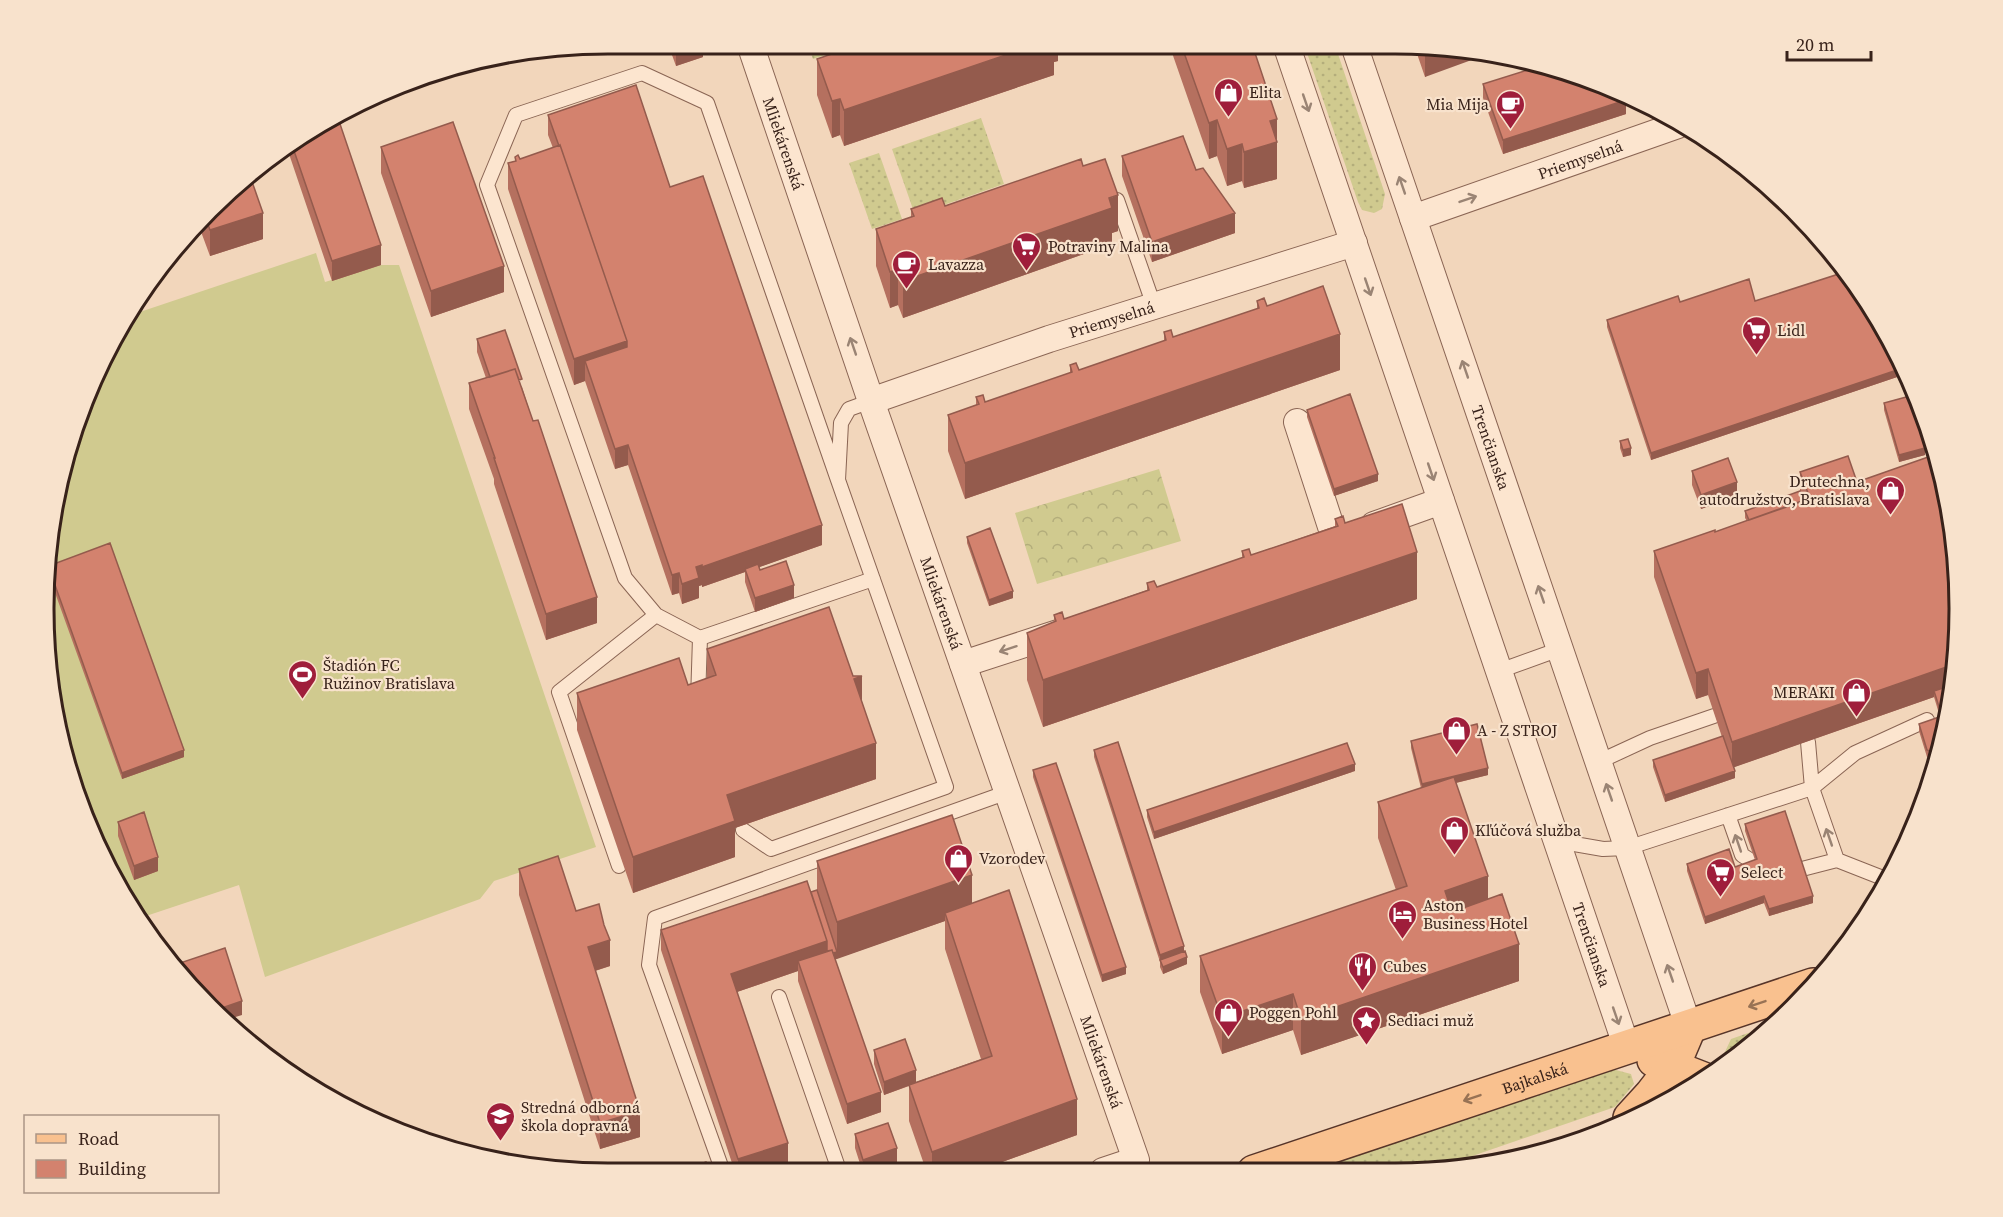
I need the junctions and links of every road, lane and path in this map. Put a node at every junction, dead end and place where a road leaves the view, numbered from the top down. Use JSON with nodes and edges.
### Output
{"nodes":[{"id":1,"x":753,"y":54,"type":"edge"},
{"id":2,"x":1289,"y":54,"type":"edge"},
{"id":3,"x":1357,"y":54,"type":"edge"},
{"id":4,"x":1672,"y":128,"type":"edge"},
{"id":5,"x":1117,"y":200,"type":"dead end"},
{"id":6,"x":1413,"y":218,"type":"junction"},
{"id":7,"x":1354,"y":243,"type":"junction"},
{"id":8,"x":1154,"y":306,"type":"junction"},
{"id":9,"x":871,"y":401,"type":"junction"},
{"id":10,"x":1297,"y":422,"type":"dead end"},
{"id":11,"x":838,"y":480,"type":"junction"},
{"id":12,"x":1441,"y":501,"type":"junction"},
{"id":13,"x":873,"y":579,"type":"junction"},
{"id":14,"x":656,"y":615,"type":"junction"},
{"id":15,"x":1078,"y":626,"type":"edge"},
{"id":16,"x":700,"y":638,"type":"junction"},
{"id":17,"x":1560,"y":649,"type":"junction"},
{"id":18,"x":963,"y":664,"type":"junction"},
{"id":19,"x":1499,"y":671,"type":"junction"},
{"id":20,"x":698,"y":702,"type":"edge"},
{"id":21,"x":1714,"y":716,"type":"edge"},
{"id":22,"x":1927,"y":720,"type":"edge"},
{"id":23,"x":1808,"y":742,"type":"edge"},
{"id":24,"x":1598,"y":762,"type":"junction"},
{"id":25,"x":1812,"y":788,"type":"junction"},
{"id":26,"x":1008,"y":792,"type":"junction"},
{"id":27,"x":1728,"y":815,"type":"junction"},
{"id":28,"x":742,"y":830,"type":"dead end"},
{"id":29,"x":1557,"y":841,"type":"junction"},
{"id":30,"x":1627,"y":848,"type":"junction"},
{"id":31,"x":1837,"y":860,"type":"junction"},
{"id":32,"x":1756,"y":864,"type":"edge"},
{"id":33,"x":619,"y":866,"type":"dead end"},
{"id":34,"x":1802,"y":869,"type":"edge"},
{"id":35,"x":1880,"y":877,"type":"edge"},
{"id":36,"x":1796,"y":991,"type":"edge"},
{"id":37,"x":779,"y":998,"type":"dead end"},
{"id":38,"x":1689,"y":1028,"type":"junction"},
{"id":39,"x":1627,"y":1048,"type":"junction"},
{"id":40,"x":1672,"y":1068,"type":"junction"},
{"id":41,"x":1694,"y":1076,"type":"edge"},
{"id":42,"x":1642,"y":1105,"type":"edge"},
{"id":43,"x":720,"y":1163,"type":"edge"},
{"id":44,"x":838,"y":1163,"type":"edge"},
{"id":45,"x":1138,"y":1163,"type":"edge"},
{"id":46,"x":1281,"y":1163,"type":"edge"}],
"edges":[{"from":9,"to":1,"type":"street","name":"Mliekárenská","one_way":true},
{"from":2,"to":7,"type":"street","name":"Trenčianska","one_way":true},
{"from":6,"to":3,"type":"street","name":"Trenčianska","one_way":true},
{"from":6,"to":4,"type":"street","name":"Priemyselná","one_way":true},
{"from":5,"to":8,"type":"lane"},
{"from":17,"to":6,"type":"street","name":"Trenčianska","one_way":true},
{"from":7,"to":8,"type":"street","name":"Priemyselná"},
{"from":7,"to":12,"type":"street","name":"Trenčianska","one_way":true},
{"from":8,"to":9,"type":"street","name":"Priemyselná"},
{"from":9,"to":11,"type":"lane"},
{"from":9,"to":18,"type":"street","name":"Mliekárenská"},
{"from":10,"to":12,"type":"street"},
{"from":11,"to":13,"type":"lane"},
{"from":11,"to":14,"type":"lane"},
{"from":12,"to":19,"type":"street","name":"Trenčianska"},
{"from":13,"to":16,"type":"lane"},
{"from":13,"to":28,"type":"lane"},
{"from":14,"to":16,"type":"lane"},
{"from":14,"to":33,"type":"lane"},
{"from":15,"to":18,"type":"street","one_way":true},
{"from":16,"to":20,"type":"lane"},
{"from":17,"to":19,"type":"lane"},
{"from":17,"to":24,"type":"street","name":"Trenčianska"},
{"from":18,"to":26,"type":"street","name":"Mliekárenská"},
{"from":19,"to":29,"type":"street","name":"Trenčianska"},
{"from":21,"to":24,"type":"lane"},
{"from":22,"to":25,"type":"lane"},
{"from":23,"to":25,"type":"lane"},
{"from":30,"to":24,"type":"street","name":"Trenčianska","one_way":true},
{"from":25,"to":27,"type":"lane"},
{"from":31,"to":25,"type":"lane","one_way":true},
{"from":26,"to":43,"type":"lane"},
{"from":26,"to":45,"type":"street","name":"Mliekárenská"},
{"from":27,"to":30,"type":"lane"},
{"from":32,"to":27,"type":"lane","one_way":true},
{"from":29,"to":30,"type":"lane"},
{"from":29,"to":39,"type":"street","name":"Trenčianska","one_way":true},
{"from":38,"to":30,"type":"street","name":"Trenčianska","one_way":true},
{"from":31,"to":34,"type":"lane"},
{"from":31,"to":35,"type":"lane"},
{"from":36,"to":38,"type":"main road","name":"Bajkalská","one_way":true},
{"from":37,"to":44,"type":"lane"},
{"from":38,"to":39,"type":"main road","name":"Bajkalská"},
{"from":38,"to":40,"type":"main road"},
{"from":39,"to":40,"type":"main road"},
{"from":39,"to":46,"type":"main road","name":"Bajkalská","one_way":true},
{"from":40,"to":41,"type":"main road"},
{"from":40,"to":42,"type":"main road"}]}
